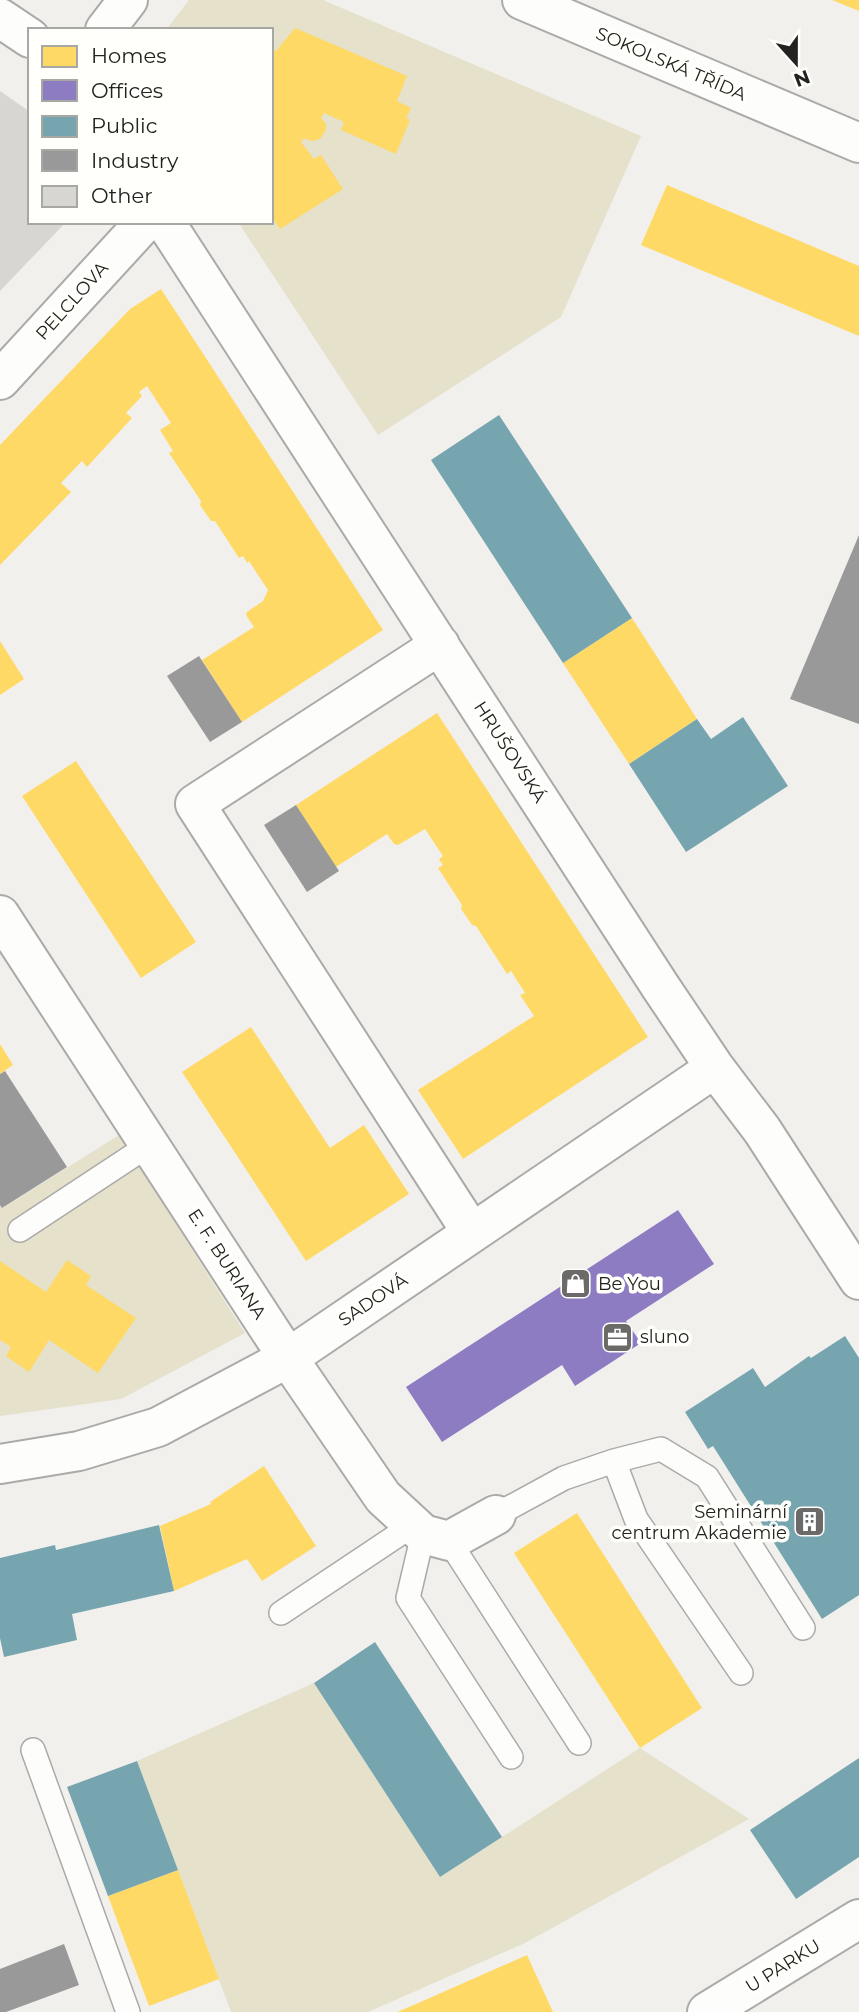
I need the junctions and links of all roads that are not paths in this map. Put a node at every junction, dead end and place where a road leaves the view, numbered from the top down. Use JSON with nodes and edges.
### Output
{"nodes":[{"id":1,"x":128,"y":0,"type":"edge"},
{"id":2,"x":522,"y":0,"type":"edge"},
{"id":3,"x":0,"y":18,"type":"edge"},
{"id":4,"x":107,"y":28,"type":"edge"},
{"id":5,"x":28,"y":37,"type":"edge"},
{"id":6,"x":859,"y":143,"type":"edge"},
{"id":7,"x":143,"y":224,"type":"edge"},
{"id":8,"x":166,"y":224,"type":"edge"},
{"id":9,"x":0,"y":380,"type":"edge"},
{"id":10,"x":440,"y":645,"type":"junction"},
{"id":11,"x":0,"y":915,"type":"edge"},
{"id":12,"x":715,"y":1068,"type":"junction"},
{"id":13,"x":149,"y":1145,"type":"junction"},
{"id":14,"x":20,"y":1230,"type":"dead end"},
{"id":15,"x":472,"y":1233,"type":"junction"},
{"id":16,"x":859,"y":1280,"type":"edge"},
{"id":17,"x":288,"y":1358,"type":"junction"},
{"id":18,"x":614,"y":1461,"type":"junction"},
{"id":19,"x":0,"y":1464,"type":"edge"},
{"id":20,"x":496,"y":1515,"type":"joint"},
{"id":21,"x":428,"y":1534,"type":"junction"},
{"id":22,"x":281,"y":1613,"type":"dead end"},
{"id":23,"x":803,"y":1628,"type":"dead end"},
{"id":24,"x":741,"y":1673,"type":"dead end"},
{"id":25,"x":579,"y":1743,"type":"dead end"},
{"id":26,"x":33,"y":1750,"type":"dead end"},
{"id":27,"x":511,"y":1757,"type":"dead end"},
{"id":28,"x":859,"y":1919,"type":"edge"},
{"id":29,"x":128,"y":2012,"type":"edge"},
{"id":30,"x":707,"y":2012,"type":"edge"}],
"edges":[{"from":1,"to":4,"type":"street"},
{"from":2,"to":6,"type":"street","name":"SOKOLSKÁ TŘÍDA"},
{"from":3,"to":5,"type":"street"},
{"from":7,"to":9,"type":"street","name":"PELCLOVA"},
{"from":8,"to":10,"type":"street","name":"HRUŠOVSKÁ"},
{"from":10,"to":12,"type":"street","name":"HRUŠOVSKÁ"},
{"from":10,"to":15,"type":"street"},
{"from":11,"to":13,"type":"street","name":"E. F. BURIANA"},
{"from":12,"to":15,"type":"street","name":"SADOVÁ"},
{"from":12,"to":16,"type":"street","name":"HRUŠOVSKÁ"},
{"from":13,"to":14,"type":"lane"},
{"from":13,"to":17,"type":"street","name":"E. F. BURIANA"},
{"from":15,"to":17,"type":"street","name":"SADOVÁ"},
{"from":17,"to":19,"type":"street","name":"SADOVÁ"},
{"from":17,"to":21,"type":"street","name":"E. F. BURIANA"},
{"from":18,"to":20,"type":"lane"},
{"from":18,"to":23,"type":"lane"},
{"from":18,"to":24,"type":"lane"},
{"from":20,"to":21,"type":"street"},
{"from":21,"to":22,"type":"lane"},
{"from":21,"to":25,"type":"lane"},
{"from":21,"to":27,"type":"lane"},
{"from":26,"to":29,"type":"lane"},
{"from":28,"to":30,"type":"street","name":"U PARKU"}]}
